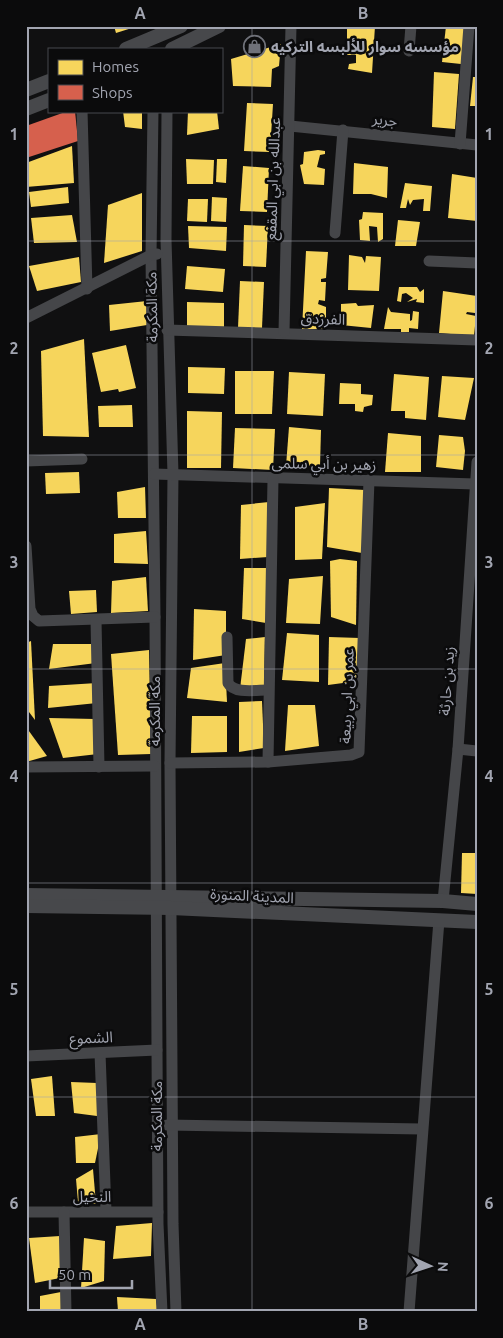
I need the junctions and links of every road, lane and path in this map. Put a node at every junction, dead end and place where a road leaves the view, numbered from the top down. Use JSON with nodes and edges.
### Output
{"nodes":[{"id":1,"x":181,"y":26,"type":"edge"},
{"id":2,"x":219,"y":26,"type":"edge"},
{"id":3,"x":291,"y":26,"type":"edge"},
{"id":4,"x":411,"y":26,"type":"edge"},
{"id":5,"x":469,"y":26,"type":"edge"},
{"id":6,"x":128,"y":48,"type":"edge"},
{"id":7,"x":174,"y":48,"type":"edge"},
{"id":8,"x":409,"y":51,"type":"dead end"},
{"id":9,"x":48,"y":81,"type":"edge"},
{"id":10,"x":26,"y":90,"type":"edge"},
{"id":11,"x":48,"y":100,"type":"edge"},
{"id":12,"x":26,"y":109,"type":"edge"},
{"id":13,"x":82,"y":112,"type":"edge"},
{"id":14,"x":153,"y":112,"type":"edge"},
{"id":15,"x":167,"y":112,"type":"edge"},
{"id":16,"x":290,"y":126,"type":"junction"},
{"id":17,"x":152,"y":127,"type":"junction"},
{"id":18,"x":166,"y":127,"type":"junction"},
{"id":19,"x":343,"y":130,"type":"junction"},
{"id":20,"x":460,"y":144,"type":"junction"},
{"id":21,"x":477,"y":145,"type":"edge"},
{"id":22,"x":335,"y":233,"type":"dead end"},
{"id":23,"x":166,"y":252,"type":"junction"},
{"id":24,"x":151,"y":255,"type":"junction"},
{"id":25,"x":429,"y":261,"type":"dead end"},
{"id":26,"x":477,"y":263,"type":"edge"},
{"id":27,"x":87,"y":289,"type":"junction"},
{"id":28,"x":26,"y":318,"type":"edge"},
{"id":29,"x":167,"y":330,"type":"junction"},
{"id":30,"x":284,"y":332,"type":"junction"},
{"id":31,"x":477,"y":340,"type":"edge"},
{"id":32,"x":82,"y":459,"type":"dead end"},
{"id":33,"x":26,"y":461,"type":"edge"},
{"id":34,"x":477,"y":462,"type":"edge"},
{"id":35,"x":154,"y":474,"type":"junction"},
{"id":36,"x":173,"y":474,"type":"junction"},
{"id":37,"x":273,"y":479,"type":"junction"},
{"id":38,"x":369,"y":480,"type":"junction"},
{"id":39,"x":474,"y":484,"type":"junction"},
{"id":40,"x":26,"y":546,"type":"edge"},
{"id":41,"x":155,"y":617,"type":"junction"},
{"id":42,"x":96,"y":620,"type":"junction"},
{"id":43,"x":227,"y":638,"type":"dead end"},
{"id":44,"x":268,"y":690,"type":"junction"},
{"id":45,"x":458,"y":749,"type":"junction"},
{"id":46,"x":477,"y":751,"type":"edge"},
{"id":47,"x":268,"y":762,"type":"junction"},
{"id":48,"x":170,"y":763,"type":"junction"},
{"id":49,"x":99,"y":766,"type":"junction"},
{"id":50,"x":155,"y":766,"type":"junction"},
{"id":51,"x":26,"y":767,"type":"edge"},
{"id":52,"x":26,"y":894,"type":"edge"},
{"id":53,"x":443,"y":901,"type":"junction"},
{"id":54,"x":156,"y":902,"type":"junction"},
{"id":55,"x":171,"y":902,"type":"junction"},
{"id":56,"x":477,"y":904,"type":"edge"},
{"id":57,"x":26,"y":906,"type":"edge"},
{"id":58,"x":439,"y":920,"type":"junction"},
{"id":59,"x":477,"y":922,"type":"edge"},
{"id":60,"x":157,"y":1050,"type":"junction"},
{"id":61,"x":100,"y":1054,"type":"junction"},
{"id":62,"x":26,"y":1056,"type":"edge"},
{"id":63,"x":158,"y":1125,"type":"junction"},
{"id":64,"x":172,"y":1125,"type":"junction"},
{"id":65,"x":422,"y":1129,"type":"junction"},
{"id":66,"x":106,"y":1211,"type":"junction"},
{"id":67,"x":26,"y":1212,"type":"edge"},
{"id":68,"x":64,"y":1212,"type":"junction"},
{"id":69,"x":158,"y":1212,"type":"junction"},
{"id":70,"x":66,"y":1312,"type":"edge"},
{"id":71,"x":162,"y":1312,"type":"edge"},
{"id":72,"x":176,"y":1312,"type":"edge"},
{"id":73,"x":409,"y":1312,"type":"edge"}],
"edges":[{"from":1,"to":6,"type":"main road"},
{"from":2,"to":7,"type":"main road"},
{"from":3,"to":16,"type":"street","name":"عبدالله بن ابي المقفع"},
{"from":4,"to":8,"type":"street"},
{"from":5,"to":20,"type":"street"},
{"from":9,"to":10,"type":"main road"},
{"from":11,"to":12,"type":"main road"},
{"from":13,"to":27,"type":"street"},
{"from":14,"to":17,"type":"street","name":"مكة المكرمة"},
{"from":15,"to":18,"type":"street","name":"مكة المكرمة"},
{"from":16,"to":19,"type":"street","name":"جرير"},
{"from":16,"to":30,"type":"street","name":"عبدالله بن ابي المقفع"},
{"from":17,"to":18,"type":"street"},
{"from":17,"to":24,"type":"street","name":"مكة المكرمة"},
{"from":18,"to":23,"type":"street","name":"مكة المكرمة"},
{"from":19,"to":20,"type":"street","name":"جرير"},
{"from":19,"to":22,"type":"street"},
{"from":20,"to":21,"type":"street","name":"جرير"},
{"from":23,"to":24,"type":"street"},
{"from":23,"to":29,"type":"street","name":"مكة المكرمة"},
{"from":24,"to":27,"type":"street"},
{"from":24,"to":35,"type":"street","name":"مكة المكرمة"},
{"from":25,"to":26,"type":"street"},
{"from":27,"to":28,"type":"street"},
{"from":29,"to":30,"type":"street","name":"الفرزدق"},
{"from":29,"to":36,"type":"street","name":"مكة المكرمة"},
{"from":30,"to":31,"type":"street","name":"الفرزدق"},
{"from":32,"to":33,"type":"street"},
{"from":34,"to":39,"type":"street","name":"زيد بن حارثة"},
{"from":35,"to":36,"type":"street","name":"زهير بن أبي سلمى"},
{"from":35,"to":41,"type":"street","name":"مكة المكرمة"},
{"from":36,"to":37,"type":"street","name":"زهير بن أبي سلمى"},
{"from":36,"to":48,"type":"street","name":"مكة المكرمة"},
{"from":37,"to":38,"type":"street","name":"زهير بن أبي سلمى"},
{"from":37,"to":44,"type":"street"},
{"from":38,"to":39,"type":"street","name":"زهير بن أبي سلمى"},
{"from":38,"to":47,"type":"street","name":"عمر بن ابي ربيعة"},
{"from":39,"to":45,"type":"street","name":"زيد بن حارثة"},
{"from":40,"to":42,"type":"street"},
{"from":41,"to":42,"type":"street"},
{"from":41,"to":50,"type":"street","name":"مكة المكرمة"},
{"from":42,"to":49,"type":"street"},
{"from":43,"to":44,"type":"street"},
{"from":44,"to":47,"type":"street"},
{"from":45,"to":46,"type":"street"},
{"from":45,"to":53,"type":"street","name":"زيد بن حارثة"},
{"from":47,"to":48,"type":"street","name":"عمر بن ابي ربيعة"},
{"from":48,"to":55,"type":"street","name":"مكة المكرمة"},
{"from":49,"to":50,"type":"street"},
{"from":49,"to":51,"type":"street"},
{"from":50,"to":54,"type":"street","name":"مكة المكرمة"},
{"from":52,"to":54,"type":"main road"},
{"from":53,"to":55,"type":"main road"},
{"from":53,"to":56,"type":"main road"},
{"from":54,"to":55,"type":"main road"},
{"from":54,"to":57,"type":"main road"},
{"from":54,"to":60,"type":"street","name":"مكة المكرمة"},
{"from":55,"to":58,"type":"main road","name":"المدينة المنورة"},
{"from":55,"to":64,"type":"street","name":"مكة المكرمة"},
{"from":58,"to":59,"type":"main road","name":"المدينة المنورة"},
{"from":58,"to":65,"type":"street"},
{"from":60,"to":61,"type":"street","name":"الشموع"},
{"from":60,"to":63,"type":"street","name":"مكة المكرمة"},
{"from":61,"to":62,"type":"street","name":"الشموع"},
{"from":61,"to":66,"type":"street"},
{"from":63,"to":64,"type":"street"},
{"from":63,"to":69,"type":"street","name":"مكة المكرمة"},
{"from":64,"to":65,"type":"street"},
{"from":64,"to":72,"type":"street","name":"مكة المكرمة"},
{"from":65,"to":73,"type":"street"},
{"from":66,"to":68,"type":"street","name":"النخيل"},
{"from":66,"to":69,"type":"street","name":"النخيل"},
{"from":67,"to":68,"type":"street","name":"النخيل"},
{"from":68,"to":70,"type":"street"},
{"from":69,"to":71,"type":"street","name":"مكة المكرمة"}]}
